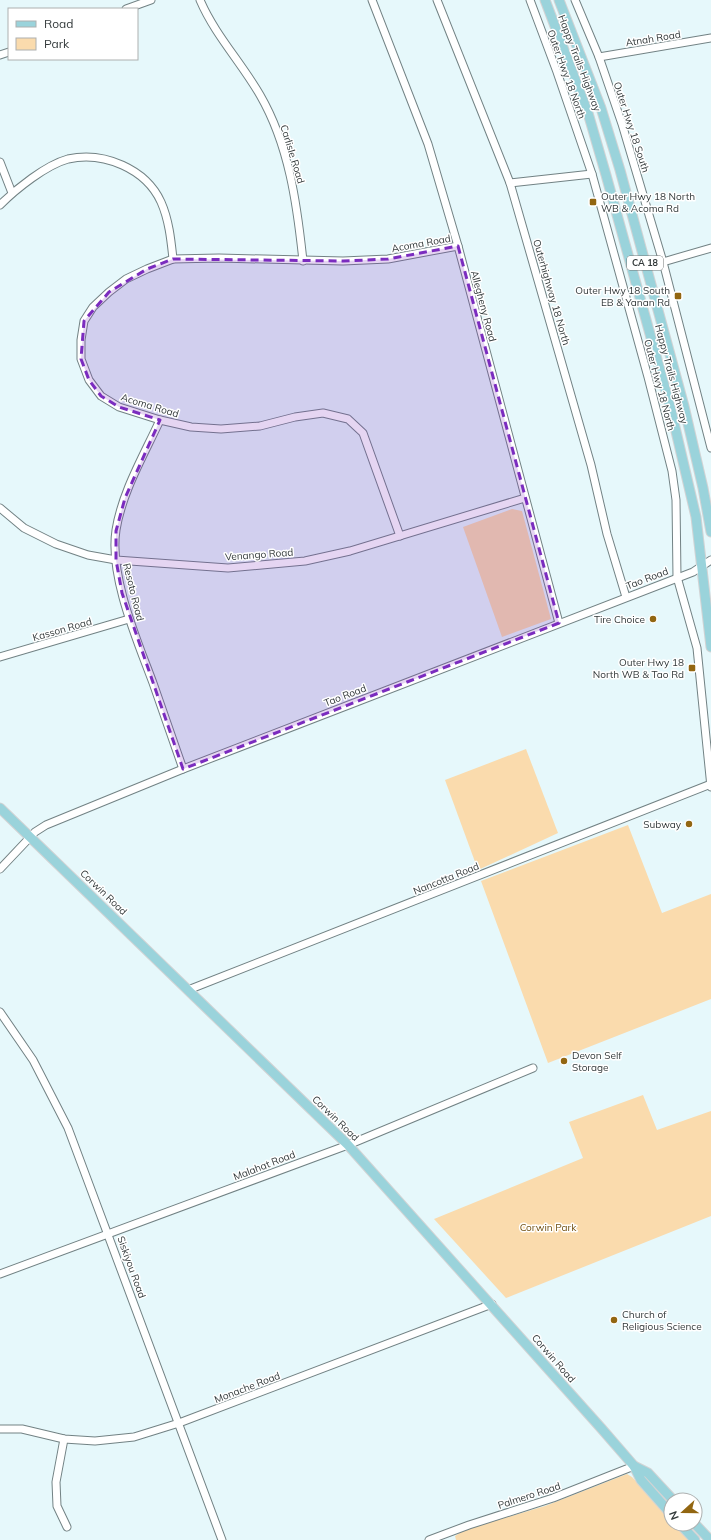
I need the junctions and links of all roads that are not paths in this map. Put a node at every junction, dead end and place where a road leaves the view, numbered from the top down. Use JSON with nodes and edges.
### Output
{"nodes":[{"id":1,"x":151,"y":0,"type":"edge"},
{"id":2,"x":200,"y":0,"type":"edge"},
{"id":3,"x":372,"y":0,"type":"edge"},
{"id":4,"x":437,"y":0,"type":"edge"},
{"id":5,"x":530,"y":0,"type":"edge"},
{"id":6,"x":545,"y":0,"type":"edge"},
{"id":7,"x":559,"y":0,"type":"edge"},
{"id":8,"x":575,"y":0,"type":"edge"},
{"id":9,"x":129,"y":8,"type":"edge"},
{"id":10,"x":711,"y":38,"type":"edge"},
{"id":11,"x":598,"y":57,"type":"junction"},
{"id":12,"x":0,"y":162,"type":"edge"},
{"id":13,"x":592,"y":174,"type":"junction"},
{"id":14,"x":510,"y":183,"type":"junction"},
{"id":15,"x":12,"y":193,"type":"junction"},
{"id":16,"x":0,"y":205,"type":"edge"},
{"id":17,"x":458,"y":246,"type":"junction"},
{"id":18,"x":711,"y":248,"type":"edge"},
{"id":19,"x":173,"y":259,"type":"junction"},
{"id":20,"x":303,"y":261,"type":"junction"},
{"id":21,"x":662,"y":262,"type":"junction"},
{"id":22,"x":160,"y":420,"type":"junction"},
{"id":23,"x":711,"y":448,"type":"edge"},
{"id":24,"x":525,"y":498,"type":"junction"},
{"id":25,"x":0,"y":508,"type":"edge"},
{"id":26,"x":711,"y":532,"type":"edge"},
{"id":27,"x":400,"y":536,"type":"junction"},
{"id":28,"x":116,"y":560,"type":"junction"},
{"id":29,"x":711,"y":560,"type":"edge"},
{"id":30,"x":702,"y":567,"type":"junction"},
{"id":31,"x":677,"y":577,"type":"junction"},
{"id":32,"x":626,"y":596,"type":"junction"},
{"id":33,"x":129,"y":619,"type":"junction"},
{"id":34,"x":559,"y":623,"type":"junction"},
{"id":35,"x":711,"y":647,"type":"edge"},
{"id":36,"x":0,"y":657,"type":"edge"},
{"id":37,"x":183,"y":769,"type":"junction"},
{"id":38,"x":711,"y":784,"type":"edge"},
{"id":39,"x":711,"y":787,"type":"edge"},
{"id":40,"x":0,"y":808,"type":"edge"},
{"id":41,"x":31,"y":837,"type":"junction"},
{"id":42,"x":0,"y":869,"type":"edge"},
{"id":43,"x":188,"y":990,"type":"junction"},
{"id":44,"x":0,"y":1012,"type":"edge"},
{"id":45,"x":533,"y":1068,"type":"dead end"},
{"id":46,"x":348,"y":1145,"type":"junction"},
{"id":47,"x":109,"y":1234,"type":"junction"},
{"id":48,"x":0,"y":1274,"type":"edge"},
{"id":49,"x":492,"y":1304,"type":"junction"},
{"id":50,"x":179,"y":1423,"type":"junction"},
{"id":51,"x":0,"y":1429,"type":"edge"},
{"id":52,"x":64,"y":1439,"type":"junction"},
{"id":53,"x":634,"y":1466,"type":"junction"},
{"id":54,"x":665,"y":1492,"type":"edge"},
{"id":55,"x":663,"y":1505,"type":"edge"},
{"id":56,"x":67,"y":1527,"type":"dead end"},
{"id":57,"x":688,"y":1532,"type":"edge"},
{"id":58,"x":702,"y":1532,"type":"edge"},
{"id":59,"x":222,"y":1540,"type":"edge"},
{"id":60,"x":429,"y":1540,"type":"edge"},
{"id":61,"x":695,"y":1540,"type":"edge"},
{"id":62,"x":710,"y":1540,"type":"edge"}],
"edges":[{"from":1,"to":9,"type":"street"},
{"from":2,"to":20,"type":"street","name":"Carlisle Road"},
{"from":3,"to":17,"type":"street","name":"Allegheny Road"},
{"from":4,"to":14,"type":"street","name":"Outerhighway 18 North"},
{"from":5,"to":13,"type":"street","name":"Outer Hwy 18 North"},
{"from":6,"to":30,"type":"main road","name":"Happy Trails Highway","number":"CA 18"},
{"from":7,"to":26,"type":"main road","name":"Happy Trails Highway","number":"CA 18"},
{"from":8,"to":11,"type":"street","name":"Outer Hwy 18 South"},
{"from":10,"to":11,"type":"street","name":"Atnah Road"},
{"from":11,"to":21,"type":"street","name":"Outer Hwy 18 South"},
{"from":12,"to":15,"type":"street"},
{"from":13,"to":14,"type":"street"},
{"from":13,"to":31,"type":"street","name":"Outer Hwy 18 North"},
{"from":14,"to":32,"type":"street","name":"Outerhighway 18 North"},
{"from":15,"to":16,"type":"street"},
{"from":15,"to":19,"type":"street"},
{"from":17,"to":20,"type":"street","name":"Acoma Road"},
{"from":17,"to":24,"type":"street","name":"Allegheny Road"},
{"from":18,"to":21,"type":"street"},
{"from":19,"to":20,"type":"street","name":"Acoma Road"},
{"from":19,"to":22,"type":"street","name":"Acoma Road"},
{"from":21,"to":23,"type":"street","name":"Outer Hwy 18 South"},
{"from":22,"to":27,"type":"street","name":"Acoma Road"},
{"from":22,"to":28,"type":"street","name":"Resoto Road"},
{"from":24,"to":27,"type":"street","name":"Venango Road"},
{"from":24,"to":34,"type":"street","name":"Allegheny Road"},
{"from":25,"to":28,"type":"street","name":"Venango Road"},
{"from":27,"to":28,"type":"street","name":"Venango Road"},
{"from":28,"to":33,"type":"street","name":"Resoto Road"},
{"from":29,"to":30,"type":"street","name":"Tao Road"},
{"from":30,"to":31,"type":"street","name":"Tao Road"},
{"from":30,"to":35,"type":"main road","name":"Happy Trails Highway","number":"CA 18"},
{"from":31,"to":32,"type":"street","name":"Tao Road"},
{"from":31,"to":38,"type":"street","name":"Outer Hwy 18 North"},
{"from":32,"to":34,"type":"street","name":"Tao Road"},
{"from":33,"to":36,"type":"street","name":"Kasson Road"},
{"from":33,"to":37,"type":"street","name":"Resoto Road"},
{"from":34,"to":37,"type":"street","name":"Tao Road"},
{"from":37,"to":41,"type":"street","name":"Tao Road"},
{"from":38,"to":39,"type":"street","name":"Outer Hwy 18 North"},
{"from":38,"to":43,"type":"street","name":"Nancotta Road"},
{"from":40,"to":41,"type":"main road","name":"Corwin Road"},
{"from":41,"to":42,"type":"street","name":"Tao Road"},
{"from":41,"to":43,"type":"main road","name":"Corwin Road"},
{"from":43,"to":46,"type":"main road","name":"Corwin Road"},
{"from":44,"to":47,"type":"street","name":"Siskiyou Road"},
{"from":45,"to":46,"type":"street","name":"Malahat Road"},
{"from":46,"to":47,"type":"street","name":"Malahat Road"},
{"from":46,"to":49,"type":"main road","name":"Corwin Road"},
{"from":47,"to":48,"type":"street","name":"Malahat Road"},
{"from":47,"to":50,"type":"street","name":"Siskiyou Road"},
{"from":49,"to":50,"type":"street","name":"Monache Road"},
{"from":49,"to":53,"type":"main road","name":"Corwin Road"},
{"from":50,"to":52,"type":"street","name":"Monache Road"},
{"from":50,"to":59,"type":"street","name":"Siskiyou Road"},
{"from":51,"to":52,"type":"street","name":"Monache Road"},
{"from":52,"to":56,"type":"street"},
{"from":53,"to":54,"type":"main road","name":"Corwin Road"},
{"from":53,"to":55,"type":"main road","name":"Corwin Road"},
{"from":53,"to":60,"type":"street","name":"Palmero Road"},
{"from":57,"to":61,"type":"main road"},
{"from":58,"to":62,"type":"main road"}]}
